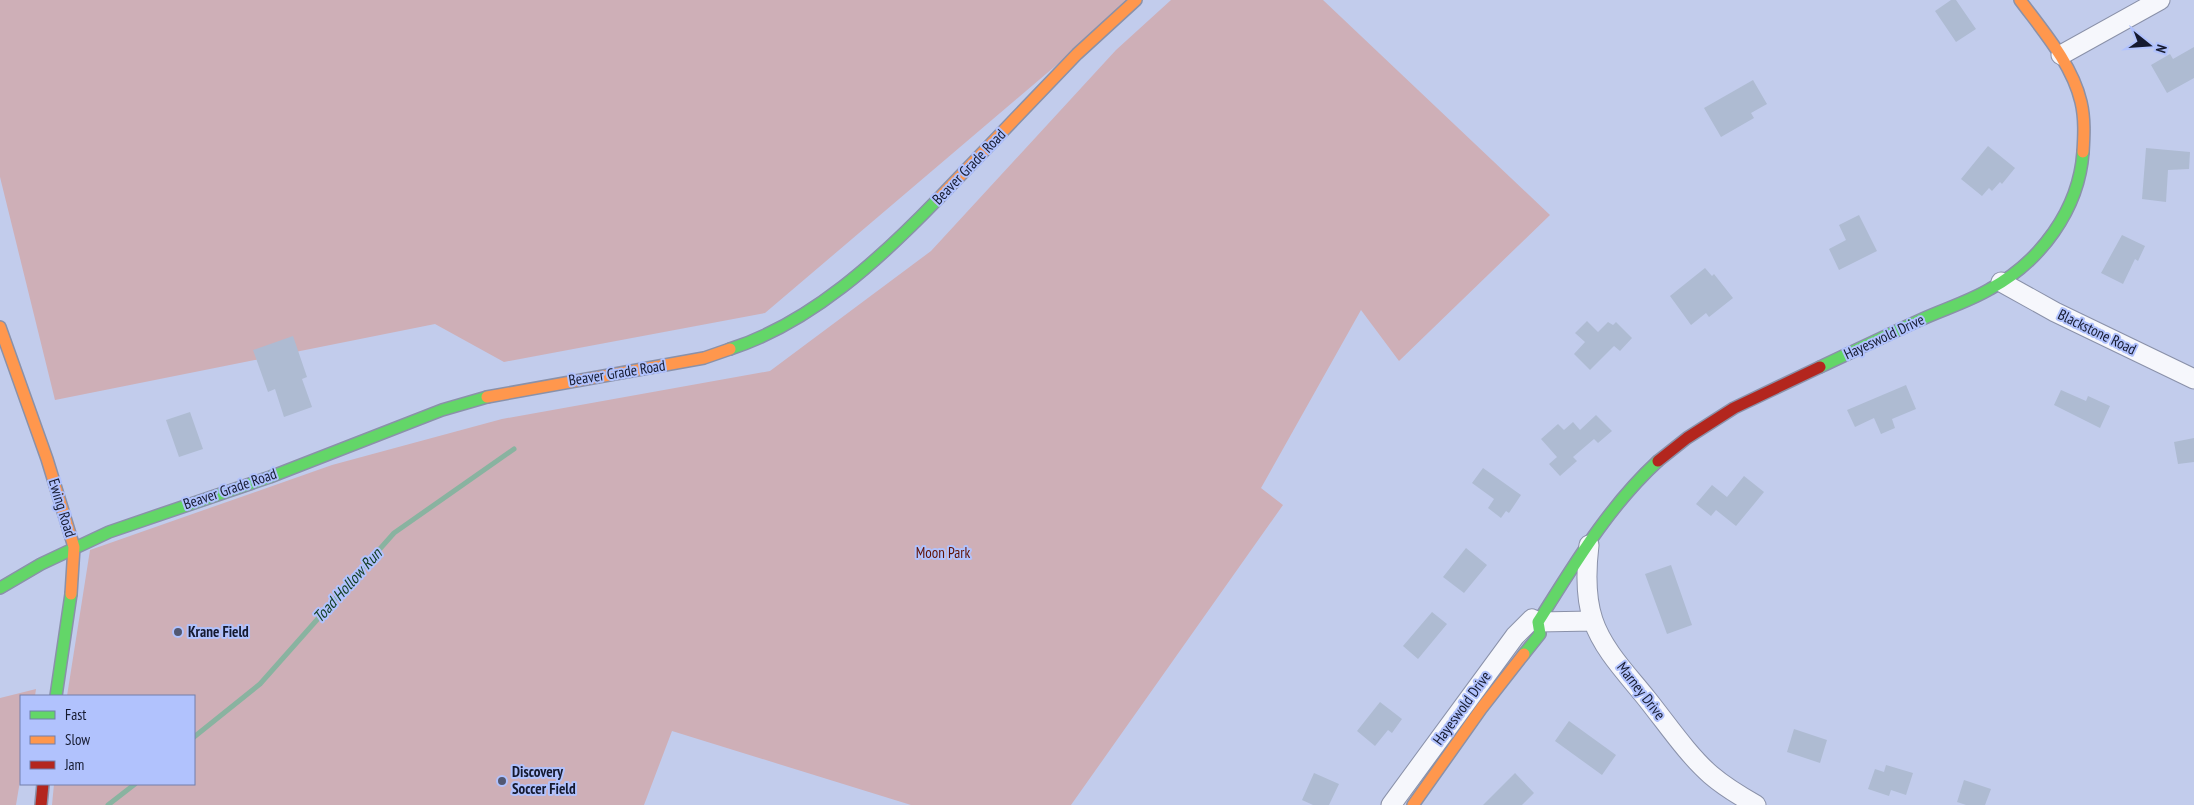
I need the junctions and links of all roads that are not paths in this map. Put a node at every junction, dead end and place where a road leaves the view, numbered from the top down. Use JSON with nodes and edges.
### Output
{"nodes":[{"id":1,"x":1136,"y":0,"type":"edge"},
{"id":2,"x":2020,"y":0,"type":"edge"},
{"id":3,"x":2160,"y":0,"type":"edge"},
{"id":4,"x":2061,"y":55,"type":"junction"},
{"id":5,"x":2001,"y":282,"type":"junction"},
{"id":6,"x":0,"y":327,"type":"edge"},
{"id":7,"x":2194,"y":378,"type":"edge"},
{"id":8,"x":1589,"y":543,"type":"junction"},
{"id":9,"x":74,"y":547,"type":"junction"},
{"id":10,"x":0,"y":588,"type":"edge"},
{"id":11,"x":1593,"y":621,"type":"junction"},
{"id":12,"x":1538,"y":622,"type":"junction"},
{"id":13,"x":56,"y":695,"type":"edge"},
{"id":14,"x":43,"y":785,"type":"edge"},
{"id":15,"x":41,"y":805,"type":"edge"},
{"id":16,"x":1391,"y":805,"type":"edge"},
{"id":17,"x":1413,"y":805,"type":"edge"},
{"id":18,"x":1756,"y":805,"type":"edge"}],
"edges":[{"from":1,"to":9,"type":"street","name":"Beaver Grade Road"},
{"from":2,"to":4,"type":"street","name":"Hayeswold Drive"},
{"from":3,"to":4,"type":"street"},
{"from":4,"to":5,"type":"street","name":"Hayeswold Drive"},
{"from":5,"to":7,"type":"street","name":"Blackstone Road"},
{"from":5,"to":8,"type":"street","name":"Hayeswold Drive"},
{"from":6,"to":9,"type":"street","name":"Ewing Road"},
{"from":8,"to":11,"type":"street","name":"Marney Drive"},
{"from":8,"to":12,"type":"street","name":"Hayeswold Drive"},
{"from":9,"to":10,"type":"street","name":"Beaver Grade Road"},
{"from":9,"to":13,"type":"street","name":"Ewing Road"},
{"from":11,"to":12,"type":"street"},
{"from":11,"to":18,"type":"street","name":"Marney Drive"},
{"from":12,"to":16,"type":"street","name":"Hayeswold Drive"},
{"from":12,"to":17,"type":"street","name":"Hayeswold Drive"},
{"from":14,"to":15,"type":"street"}]}
